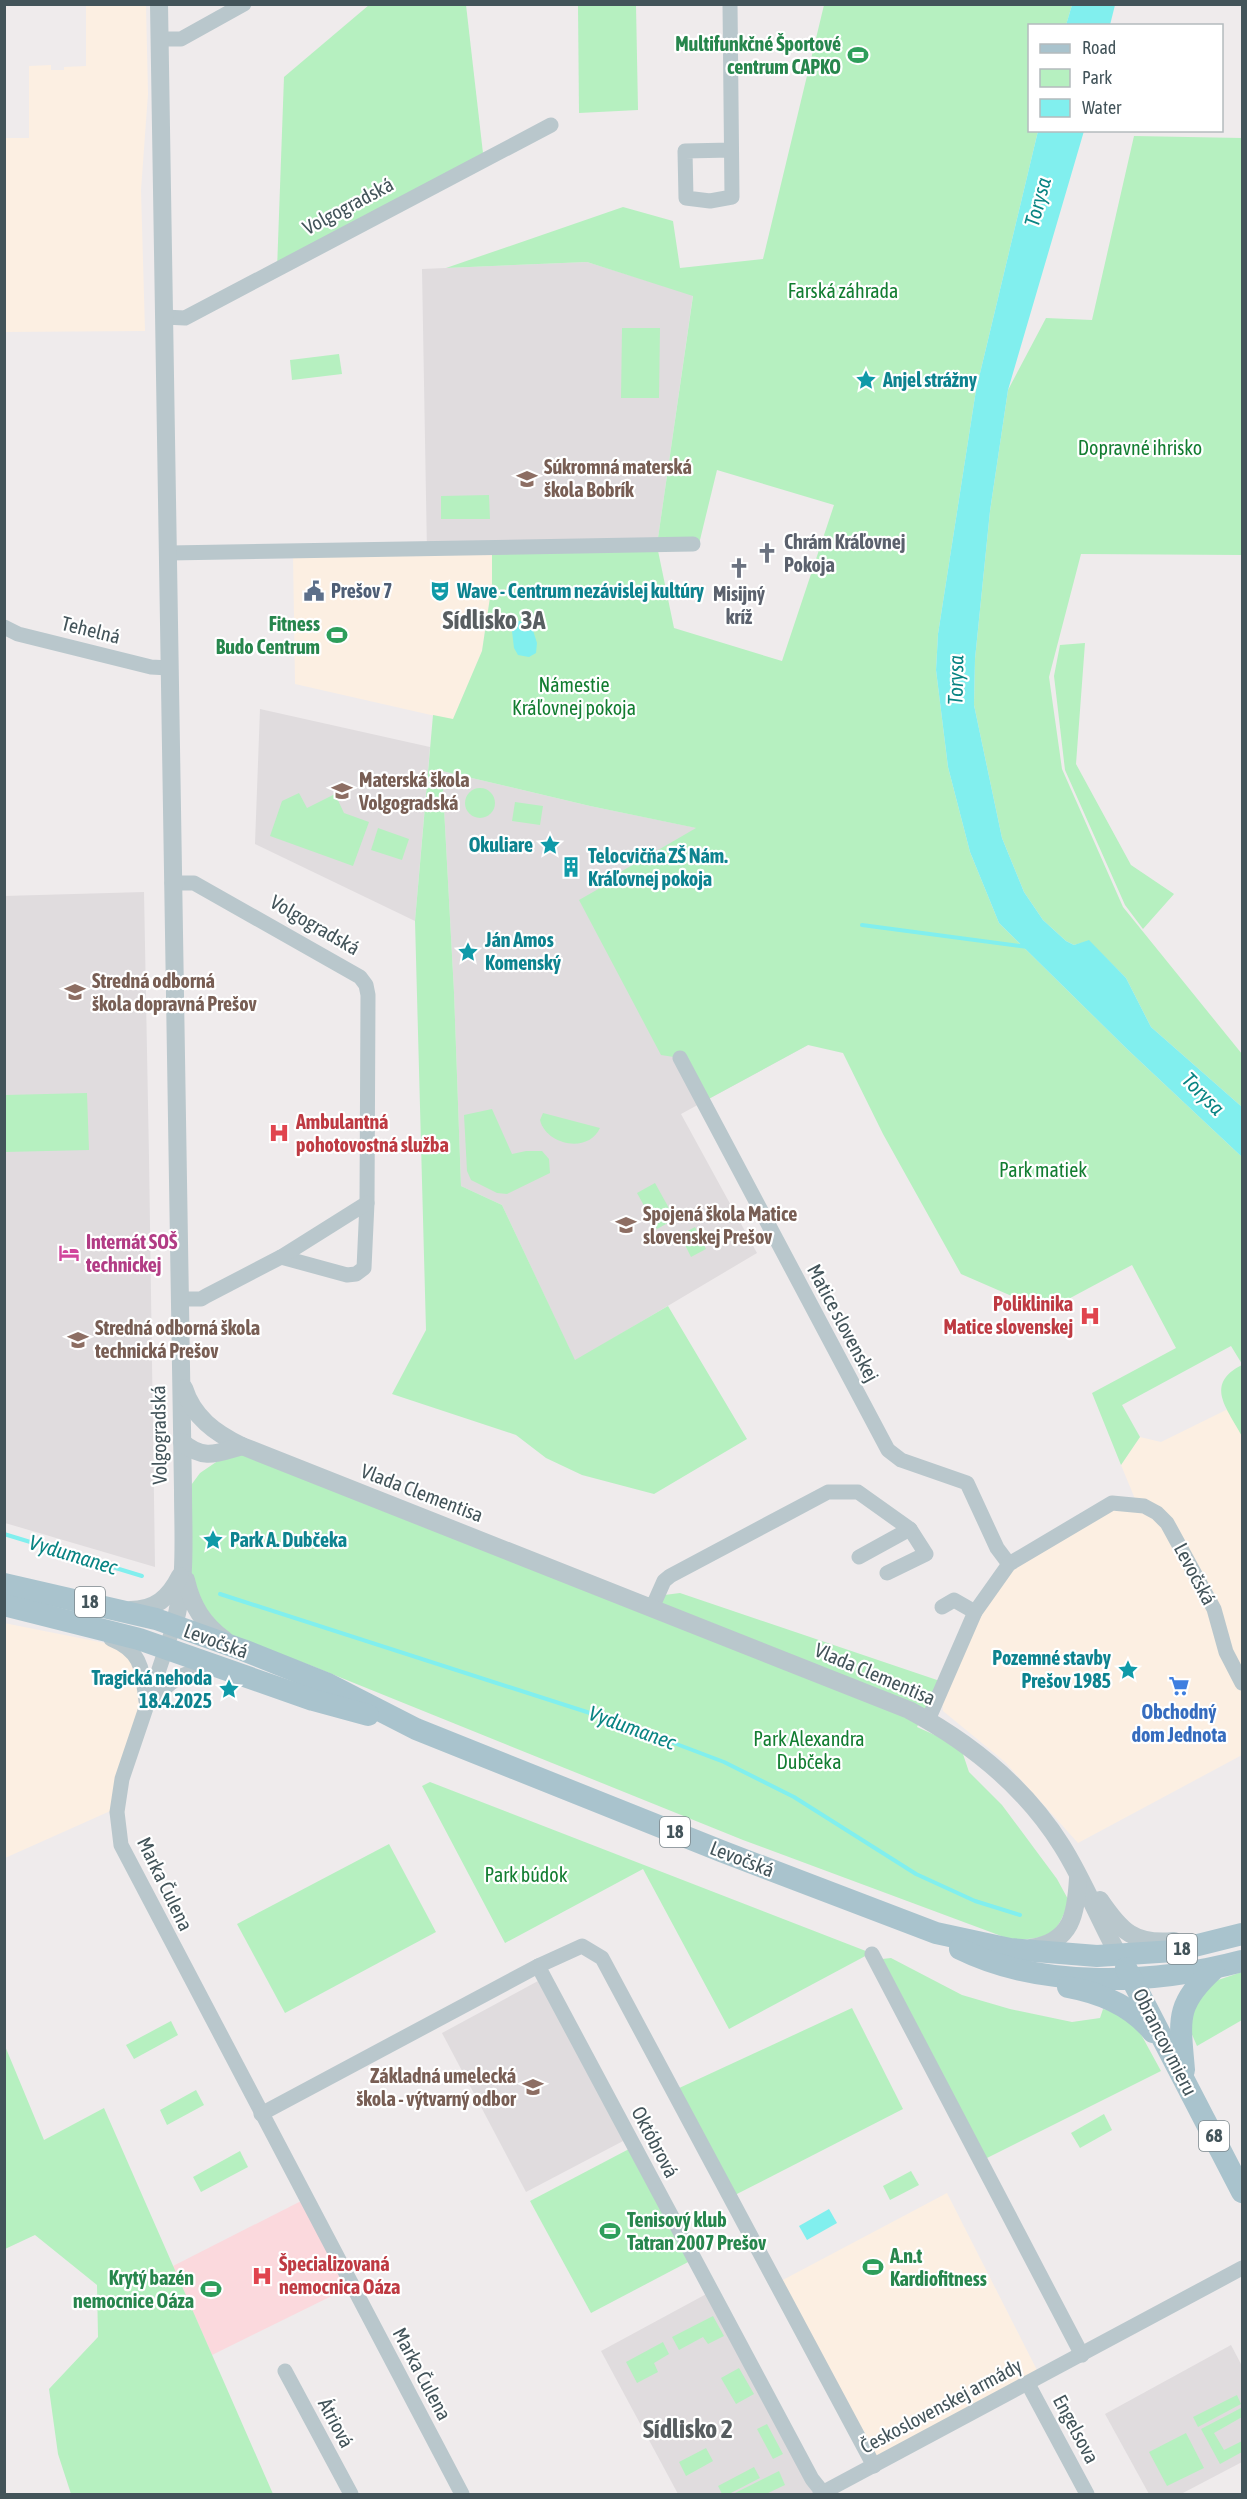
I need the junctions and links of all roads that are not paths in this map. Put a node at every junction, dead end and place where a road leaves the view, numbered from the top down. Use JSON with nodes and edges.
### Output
{"nodes":[{"id":1,"x":159,"y":4,"type":"edge"},
{"id":2,"x":244,"y":4,"type":"edge"},
{"id":3,"x":730,"y":4,"type":"edge"},
{"id":4,"x":159,"y":39,"type":"junction"},
{"id":5,"x":551,"y":125,"type":"dead end"},
{"id":6,"x":731,"y":150,"type":"dead end"},
{"id":7,"x":164,"y":316,"type":"junction"},
{"id":8,"x":693,"y":544,"type":"dead end"},
{"id":9,"x":169,"y":553,"type":"junction"},
{"id":10,"x":4,"y":627,"type":"edge"},
{"id":11,"x":169,"y":668,"type":"junction"},
{"id":12,"x":172,"y":883,"type":"junction"},
{"id":13,"x":680,"y":1058,"type":"dead end"},
{"id":14,"x":367,"y":1203,"type":"junction"},
{"id":15,"x":281,"y":1257,"type":"junction"},
{"id":16,"x":179,"y":1299,"type":"junction"},
{"id":17,"x":180,"y":1374,"type":"junction"},
{"id":18,"x":213,"y":1430,"type":"junction"},
{"id":19,"x":182,"y":1442,"type":"junction"},
{"id":20,"x":242,"y":1446,"type":"junction"},
{"id":21,"x":215,"y":1455,"type":"junction"},
{"id":22,"x":183,"y":1490,"type":"junction"},
{"id":23,"x":910,"y":1529,"type":"junction"},
{"id":24,"x":859,"y":1557,"type":"dead end"},
{"id":25,"x":1009,"y":1564,"type":"junction"},
{"id":26,"x":184,"y":1569,"type":"junction"},
{"id":27,"x":887,"y":1573,"type":"dead end"},
{"id":28,"x":4,"y":1584,"type":"edge"},
{"id":29,"x":4,"y":1605,"type":"edge"},
{"id":30,"x":942,"y":1607,"type":"dead end"},
{"id":31,"x":652,"y":1608,"type":"junction"},
{"id":32,"x":125,"y":1610,"type":"junction"},
{"id":33,"x":975,"y":1612,"type":"junction"},
{"id":34,"x":46,"y":1615,"type":"junction"},
{"id":35,"x":174,"y":1625,"type":"junction"},
{"id":36,"x":166,"y":1648,"type":"junction"},
{"id":37,"x":243,"y":1650,"type":"junction"},
{"id":38,"x":223,"y":1668,"type":"junction"},
{"id":39,"x":1242,"y":1683,"type":"edge"},
{"id":40,"x":146,"y":1707,"type":"junction"},
{"id":41,"x":928,"y":1720,"type":"junction"},
{"id":42,"x":416,"y":1729,"type":"junction"},
{"id":43,"x":1078,"y":1876,"type":"junction"},
{"id":44,"x":1242,"y":1925,"type":"edge"},
{"id":45,"x":1242,"y":1934,"type":"edge"},
{"id":46,"x":872,"y":1954,"type":"dead end"},
{"id":47,"x":1119,"y":1956,"type":"junction"},
{"id":48,"x":1005,"y":1957,"type":"junction"},
{"id":49,"x":1242,"y":1961,"type":"edge"},
{"id":50,"x":538,"y":1966,"type":"junction"},
{"id":51,"x":1214,"y":1969,"type":"junction"},
{"id":52,"x":1132,"y":1979,"type":"junction"},
{"id":53,"x":1185,"y":2081,"type":"junction"},
{"id":54,"x":261,"y":2114,"type":"junction"},
{"id":55,"x":1242,"y":2192,"type":"edge"},
{"id":56,"x":1242,"y":2268,"type":"edge"},
{"id":57,"x":1082,"y":2355,"type":"junction"},
{"id":58,"x":285,"y":2371,"type":"dead end"},
{"id":59,"x":1028,"y":2384,"type":"junction"},
{"id":60,"x":874,"y":2466,"type":"junction"},
{"id":61,"x":351,"y":2494,"type":"edge"},
{"id":62,"x":462,"y":2494,"type":"edge"},
{"id":63,"x":823,"y":2494,"type":"edge"},
{"id":64,"x":1087,"y":2494,"type":"edge"}],
"edges":[{"from":1,"to":4,"type":"street","name":"Volgogradská"},
{"from":2,"to":4,"type":"street"},
{"from":3,"to":6,"type":"street"},
{"from":4,"to":7,"type":"street","name":"Volgogradská"},
{"from":5,"to":7,"type":"street","name":"Volgogradská"},
{"from":7,"to":9,"type":"street","name":"Volgogradská"},
{"from":8,"to":9,"type":"street"},
{"from":9,"to":11,"type":"street","name":"Volgogradská"},
{"from":10,"to":11,"type":"street","name":"Tehelná"},
{"from":11,"to":12,"type":"street","name":"Volgogradská"},
{"from":12,"to":14,"type":"street","name":"Volgogradská"},
{"from":12,"to":16,"type":"street","name":"Volgogradská"},
{"from":13,"to":25,"type":"street","name":"Matice slovenskej"},
{"from":14,"to":15,"type":"street"},
{"from":14,"to":15,"type":"street","name":"Volgogradská"},
{"from":15,"to":16,"type":"street"},
{"from":16,"to":17,"type":"street","name":"Volgogradská"},
{"from":17,"to":18,"type":"street","name":"Vlada Clementisa"},
{"from":17,"to":19,"type":"street","name":"Volgogradská"},
{"from":18,"to":19,"type":"street"},
{"from":18,"to":20,"type":"street","name":"Vlada Clementisa"},
{"from":19,"to":21,"type":"street"},
{"from":19,"to":22,"type":"street","name":"Volgogradská"},
{"from":20,"to":21,"type":"street"},
{"from":20,"to":31,"type":"street","name":"Vlada Clementisa"},
{"from":21,"to":22,"type":"street"},
{"from":22,"to":26,"type":"street","name":"Volgogradská"},
{"from":23,"to":24,"type":"street"},
{"from":23,"to":27,"type":"street"},
{"from":23,"to":31,"type":"street"},
{"from":25,"to":33,"type":"street"},
{"from":25,"to":39,"type":"street","name":"Levočská"},
{"from":26,"to":32,"type":"street"},
{"from":26,"to":35,"type":"street","name":"Volgogradská"},
{"from":26,"to":37,"type":"street","name":"Volgogradská"},
{"from":28,"to":32,"type":"main road","name":"Levočská","number":"18"},
{"from":29,"to":34,"type":"main road","name":"Levočská","number":"18"},
{"from":30,"to":33,"type":"street"},
{"from":31,"to":41,"type":"street","name":"Vlada Clementisa"},
{"from":32,"to":35,"type":"main road","name":"Levočská","number":"18"},
{"from":33,"to":41,"type":"street"},
{"from":34,"to":36,"type":"main road","name":"Levočská","number":"18"},
{"from":34,"to":40,"type":"street"},
{"from":35,"to":36,"type":"street","name":"Marka Čulena"},
{"from":35,"to":37,"type":"main road","name":"Levočská","number":"18"},
{"from":36,"to":38,"type":"main road","name":"Levočská","number":"18"},
{"from":36,"to":40,"type":"street","name":"Marka Čulena"},
{"from":37,"to":42,"type":"main road","name":"Levočská","number":"18"},
{"from":38,"to":40,"type":"street"},
{"from":38,"to":42,"type":"main road","name":"Levočská","number":"18"},
{"from":40,"to":54,"type":"street","name":"Marka Čulena"},
{"from":41,"to":43,"type":"street","name":"Vlada Clementisa"},
{"from":42,"to":48,"type":"main road","name":"Levočská","number":"18"},
{"from":43,"to":44,"type":"street"},
{"from":43,"to":47,"type":"street","name":"Vlada Clementisa"},
{"from":43,"to":48,"type":"street"},
{"from":45,"to":47,"type":"main road","name":"Levočská","number":"18"},
{"from":46,"to":57,"type":"street"},
{"from":47,"to":48,"type":"main road","name":"Levočská","number":"18"},
{"from":47,"to":52,"type":"main road","name":"Obrancov mieru","number":"68"},
{"from":48,"to":52,"type":"main road","name":"Levočská","number":"18"},
{"from":48,"to":53,"type":"main road"},
{"from":49,"to":51,"type":"main road","name":"Levočská","number":"18"},
{"from":50,"to":54,"type":"street"},
{"from":50,"to":60,"type":"street"},
{"from":50,"to":63,"type":"street","name":"Októbrová"},
{"from":51,"to":52,"type":"main road","name":"Levočská","number":"18"},
{"from":51,"to":53,"type":"main road","number":"68"},
{"from":52,"to":53,"type":"main road","name":"Obrancov mieru","number":"68"},
{"from":53,"to":55,"type":"main road","name":"Obrancov mieru","number":"68"},
{"from":54,"to":62,"type":"street","name":"Marka Čulena"},
{"from":56,"to":57,"type":"street","name":"Československej armády"},
{"from":57,"to":59,"type":"street","name":"Československej armády"},
{"from":58,"to":61,"type":"street","name":"Átriová"},
{"from":59,"to":60,"type":"street","name":"Československej armády"},
{"from":59,"to":64,"type":"street","name":"Engelsova"},
{"from":60,"to":63,"type":"street","name":"Československej armády"}]}
